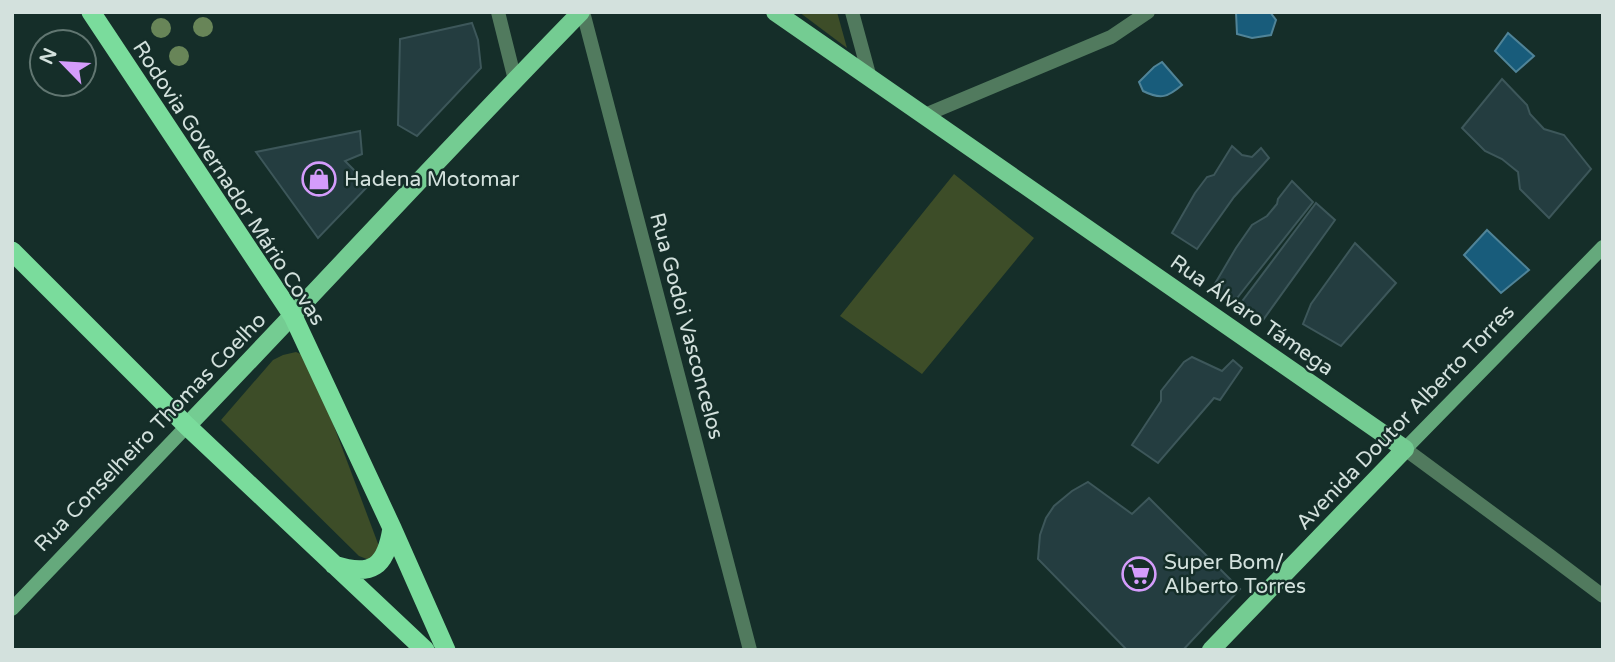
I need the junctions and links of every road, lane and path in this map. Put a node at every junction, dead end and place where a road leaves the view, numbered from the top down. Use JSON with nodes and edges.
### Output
{"nodes":[{"id":1,"x":91,"y":12,"type":"edge"},
{"id":2,"x":498,"y":12,"type":"edge"},
{"id":3,"x":582,"y":12,"type":"edge"},
{"id":4,"x":775,"y":12,"type":"edge"},
{"id":5,"x":852,"y":12,"type":"edge"},
{"id":6,"x":1147,"y":12,"type":"edge"},
{"id":7,"x":870,"y":78,"type":"junction"},
{"id":8,"x":515,"y":80,"type":"junction"},
{"id":9,"x":925,"y":115,"type":"junction"},
{"id":10,"x":1603,"y":247,"type":"edge"},
{"id":11,"x":12,"y":251,"type":"edge"},
{"id":12,"x":293,"y":316,"type":"junction"},
{"id":13,"x":187,"y":426,"type":"junction"},
{"id":14,"x":1405,"y":449,"type":"junction"},
{"id":15,"x":391,"y":528,"type":"junction"},
{"id":16,"x":333,"y":564,"type":"junction"},
{"id":17,"x":1603,"y":596,"type":"edge"},
{"id":18,"x":12,"y":609,"type":"edge"},
{"id":19,"x":425,"y":650,"type":"edge"},
{"id":20,"x":446,"y":650,"type":"edge"},
{"id":21,"x":750,"y":650,"type":"edge"},
{"id":22,"x":1211,"y":650,"type":"edge"}],
"edges":[{"from":1,"to":12,"type":"highway","name":"Rodovia Governador Mário Covas"},
{"from":2,"to":8,"type":"street"},
{"from":3,"to":8,"type":"main road","name":"Rua Conselheiro Thomas Coelho"},
{"from":3,"to":21,"type":"street","name":"Rua Godoi Vasconcelos"},
{"from":4,"to":7,"type":"main road","name":"Rua Álvaro Támega"},
{"from":5,"to":7,"type":"street"},
{"from":6,"to":9,"type":"street"},
{"from":7,"to":9,"type":"main road","name":"Rua Álvaro Támega"},
{"from":8,"to":12,"type":"main road","name":"Rua Conselheiro Thomas Coelho"},
{"from":9,"to":14,"type":"main road","name":"Rua Álvaro Támega"},
{"from":10,"to":14,"type":"main road","name":"Avenida Doutor Alberto Torres"},
{"from":11,"to":13,"type":"highway"},
{"from":12,"to":13,"type":"main road","name":"Rua Conselheiro Thomas Coelho"},
{"from":12,"to":15,"type":"highway","name":"Rodovia Governador Mário Covas"},
{"from":13,"to":16,"type":"highway"},
{"from":13,"to":18,"type":"main road","name":"Rua Conselheiro Thomas Coelho"},
{"from":14,"to":17,"type":"street","name":"Rua Álvaro Támega"},
{"from":14,"to":22,"type":"main road","name":"Avenida Doutor Alberto Torres"},
{"from":15,"to":16,"type":"highway"},
{"from":15,"to":20,"type":"highway","name":"Rodovia Governador Mário Covas"},
{"from":16,"to":19,"type":"highway"}]}
